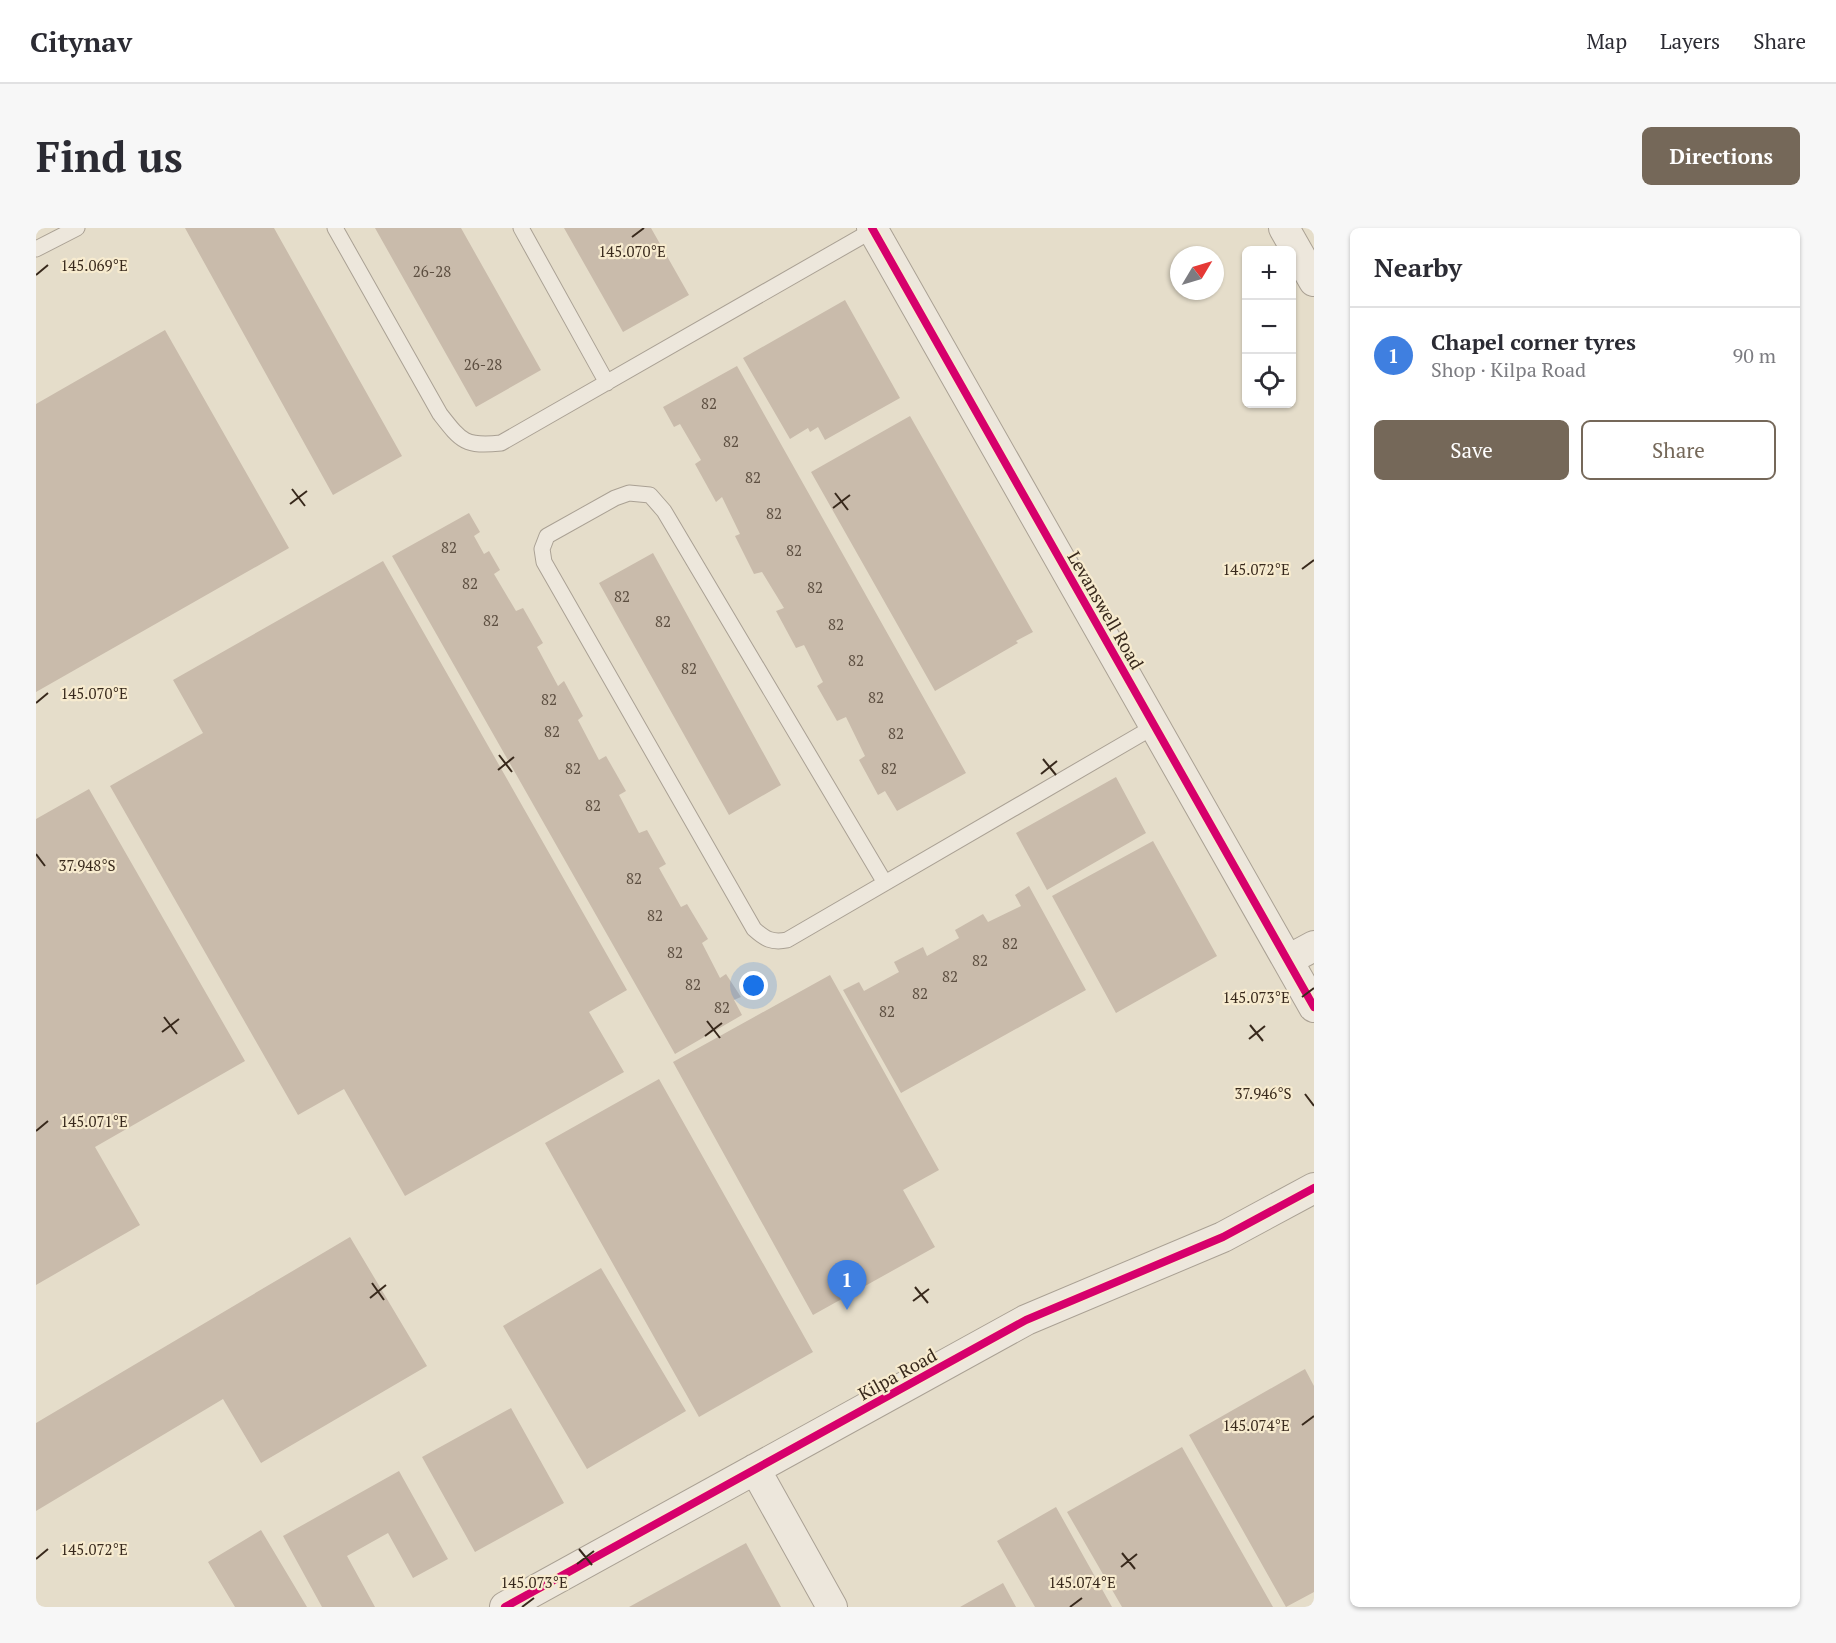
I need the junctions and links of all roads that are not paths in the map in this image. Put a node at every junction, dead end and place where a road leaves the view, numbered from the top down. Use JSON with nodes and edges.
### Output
{"nodes":[{"id":1,"x":77,"y":228,"type":"edge"},
{"id":2,"x":336,"y":228,"type":"edge"},
{"id":3,"x":521,"y":228,"type":"edge"},
{"id":4,"x":1284,"y":228,"type":"edge"},
{"id":5,"x":872,"y":229,"type":"edge"},
{"id":6,"x":36,"y":249,"type":"edge"},
{"id":7,"x":1314,"y":281,"type":"edge"},
{"id":8,"x":607,"y":383,"type":"junction"},
{"id":9,"x":1155,"y":726,"type":"junction"},
{"id":10,"x":885,"y":883,"type":"junction"},
{"id":11,"x":1314,"y":946,"type":"edge"},
{"id":12,"x":1288,"y":960,"type":"junction"},
{"id":13,"x":1314,"y":1007,"type":"edge"},
{"id":14,"x":1314,"y":1188,"type":"edge"},
{"id":15,"x":755,"y":1469,"type":"junction"},
{"id":16,"x":505,"y":1607,"type":"edge"},
{"id":17,"x":832,"y":1607,"type":"edge"}],
"edges":[{"from":1,"to":6,"type":"lane"},
{"from":2,"to":8,"type":"lane"},
{"from":3,"to":8,"type":"lane"},
{"from":4,"to":7,"type":"street"},
{"from":5,"to":8,"type":"lane"},
{"from":5,"to":9,"type":"street","name":"Levanswell Road"},
{"from":9,"to":10,"type":"lane"},
{"from":9,"to":12,"type":"street","name":"Levanswell Road"},
{"from":10,"to":10,"type":"lane"},
{"from":11,"to":12,"type":"street"},
{"from":12,"to":13,"type":"street","name":"Levanswell Road"},
{"from":14,"to":15,"type":"street","name":"Kilpa Road"},
{"from":15,"to":16,"type":"street","name":"Kilpa Road"},
{"from":15,"to":17,"type":"street"}]}
